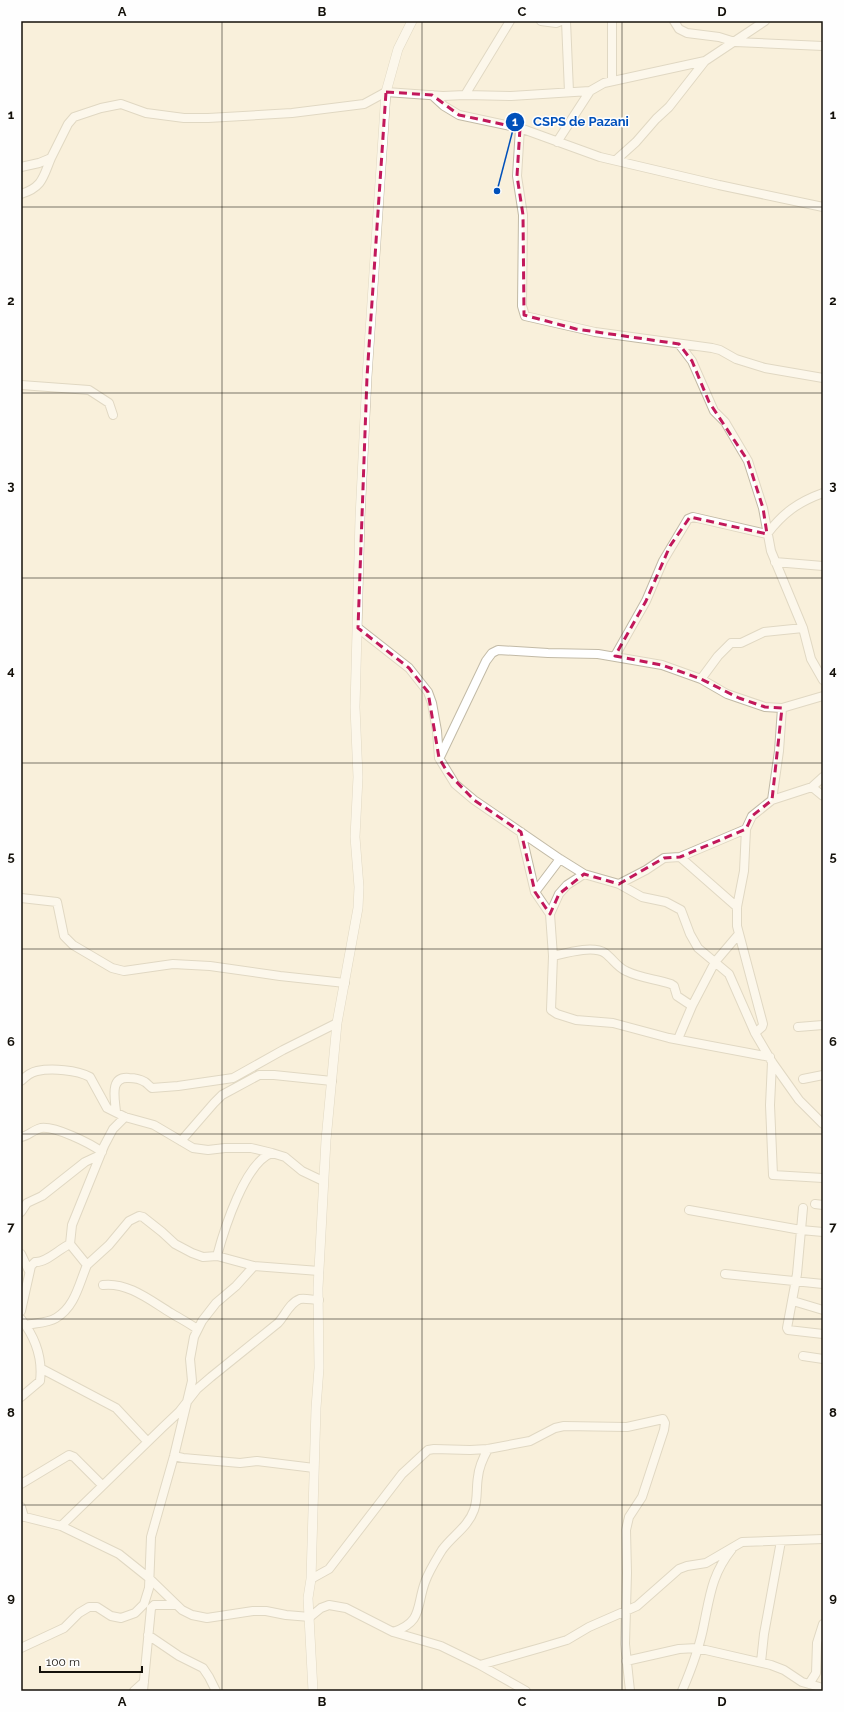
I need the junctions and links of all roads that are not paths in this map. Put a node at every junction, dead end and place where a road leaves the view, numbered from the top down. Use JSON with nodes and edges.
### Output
{"nodes":[{"id":1,"x":412,"y":21,"type":"edge"},
{"id":2,"x":510,"y":21,"type":"edge"},
{"id":3,"x":541,"y":21,"type":"edge"},
{"id":4,"x":561,"y":21,"type":"edge"},
{"id":5,"x":566,"y":21,"type":"edge"},
{"id":6,"x":612,"y":21,"type":"edge"},
{"id":7,"x":674,"y":21,"type":"edge"},
{"id":8,"x":765,"y":21,"type":"edge"},
{"id":9,"x":735,"y":42,"type":"junction"},
{"id":10,"x":823,"y":46,"type":"edge"},
{"id":11,"x":705,"y":62,"type":"junction"},
{"id":12,"x":612,"y":81,"type":"junction"},
{"id":13,"x":590,"y":91,"type":"junction"},
{"id":14,"x":386,"y":92,"type":"junction"},
{"id":15,"x":569,"y":92,"type":"junction"},
{"id":16,"x":432,"y":95,"type":"junction"},
{"id":17,"x":465,"y":95,"type":"junction"},
{"id":18,"x":520,"y":128,"type":"junction"},
{"id":19,"x":557,"y":142,"type":"junction"},
{"id":20,"x":51,"y":158,"type":"junction"},
{"id":21,"x":616,"y":160,"type":"junction"},
{"id":22,"x":21,"y":167,"type":"edge"},
{"id":23,"x":21,"y":194,"type":"edge"},
{"id":24,"x":823,"y":207,"type":"edge"},
{"id":25,"x":679,"y":344,"type":"junction"},
{"id":26,"x":823,"y":378,"type":"edge"},
{"id":27,"x":21,"y":385,"type":"edge"},
{"id":28,"x":113,"y":416,"type":"dead end"},
{"id":29,"x":823,"y":493,"type":"edge"},
{"id":30,"x":767,"y":534,"type":"junction"},
{"id":31,"x":775,"y":562,"type":"junction"},
{"id":32,"x":823,"y":566,"type":"edge"},
{"id":33,"x":358,"y":628,"type":"junction"},
{"id":34,"x":803,"y":628,"type":"junction"},
{"id":35,"x":615,"y":656,"type":"junction"},
{"id":36,"x":701,"y":679,"type":"junction"},
{"id":37,"x":823,"y":680,"type":"edge"},
{"id":38,"x":823,"y":696,"type":"edge"},
{"id":39,"x":782,"y":708,"type":"junction"},
{"id":40,"x":439,"y":758,"type":"junction"},
{"id":41,"x":823,"y":777,"type":"edge"},
{"id":42,"x":812,"y":787,"type":"junction"},
{"id":43,"x":823,"y":796,"type":"edge"},
{"id":44,"x":772,"y":800,"type":"junction"},
{"id":45,"x":746,"y":829,"type":"junction"},
{"id":46,"x":522,"y":832,"type":"junction"},
{"id":47,"x":680,"y":857,"type":"junction"},
{"id":48,"x":560,"y":860,"type":"junction"},
{"id":49,"x":584,"y":874,"type":"junction"},
{"id":50,"x":619,"y":884,"type":"junction"},
{"id":51,"x":535,"y":892,"type":"junction"},
{"id":52,"x":21,"y":898,"type":"edge"},
{"id":53,"x":737,"y":907,"type":"junction"},
{"id":54,"x":550,"y":914,"type":"junction"},
{"id":55,"x":738,"y":935,"type":"junction"},
{"id":56,"x":553,"y":956,"type":"junction"},
{"id":57,"x":715,"y":962,"type":"junction"},
{"id":58,"x":346,"y":983,"type":"junction"},
{"id":59,"x":692,"y":1006,"type":"junction"},
{"id":60,"x":337,"y":1023,"type":"junction"},
{"id":61,"x":823,"y":1025,"type":"edge"},
{"id":62,"x":798,"y":1027,"type":"dead end"},
{"id":63,"x":755,"y":1033,"type":"junction"},
{"id":64,"x":678,"y":1039,"type":"junction"},
{"id":65,"x":771,"y":1059,"type":"junction"},
{"id":66,"x":823,"y":1075,"type":"edge"},
{"id":67,"x":803,"y":1079,"type":"dead end"},
{"id":68,"x":21,"y":1081,"type":"edge"},
{"id":69,"x":332,"y":1081,"type":"junction"},
{"id":70,"x":116,"y":1112,"type":"junction"},
{"id":71,"x":125,"y":1117,"type":"junction"},
{"id":72,"x":823,"y":1124,"type":"edge"},
{"id":73,"x":21,"y":1137,"type":"edge"},
{"id":74,"x":181,"y":1141,"type":"junction"},
{"id":75,"x":101,"y":1153,"type":"junction"},
{"id":76,"x":272,"y":1153,"type":"junction"},
{"id":77,"x":823,"y":1178,"type":"edge"},
{"id":78,"x":324,"y":1181,"type":"junction"},
{"id":79,"x":803,"y":1208,"type":"dead end"},
{"id":80,"x":689,"y":1210,"type":"dead end"},
{"id":81,"x":21,"y":1212,"type":"edge"},
{"id":82,"x":801,"y":1230,"type":"junction"},
{"id":83,"x":823,"y":1232,"type":"edge"},
{"id":84,"x":70,"y":1244,"type":"junction"},
{"id":85,"x":21,"y":1254,"type":"edge"},
{"id":86,"x":217,"y":1256,"type":"junction"},
{"id":87,"x":87,"y":1266,"type":"junction"},
{"id":88,"x":254,"y":1266,"type":"junction"},
{"id":89,"x":29,"y":1271,"type":"junction"},
{"id":90,"x":319,"y":1272,"type":"junction"},
{"id":91,"x":725,"y":1274,"type":"dead end"},
{"id":92,"x":796,"y":1281,"type":"junction"},
{"id":93,"x":823,"y":1284,"type":"edge"},
{"id":94,"x":103,"y":1285,"type":"dead end"},
{"id":95,"x":319,"y":1300,"type":"junction"},
{"id":96,"x":793,"y":1301,"type":"junction"},
{"id":97,"x":823,"y":1310,"type":"edge"},
{"id":98,"x":21,"y":1311,"type":"edge"},
{"id":99,"x":23,"y":1322,"type":"edge"},
{"id":100,"x":197,"y":1329,"type":"junction"},
{"id":101,"x":823,"y":1334,"type":"edge"},
{"id":102,"x":803,"y":1356,"type":"dead end"},
{"id":103,"x":823,"y":1359,"type":"edge"},
{"id":104,"x":42,"y":1369,"type":"junction"},
{"id":105,"x":21,"y":1397,"type":"edge"},
{"id":106,"x":187,"y":1401,"type":"junction"},
{"id":107,"x":147,"y":1441,"type":"junction"},
{"id":108,"x":488,"y":1448,"type":"junction"},
{"id":109,"x":174,"y":1456,"type":"junction"},
{"id":110,"x":314,"y":1468,"type":"junction"},
{"id":111,"x":21,"y":1484,"type":"edge"},
{"id":112,"x":102,"y":1485,"type":"junction"},
{"id":113,"x":21,"y":1507,"type":"edge"},
{"id":114,"x":23,"y":1516,"type":"edge"},
{"id":115,"x":62,"y":1526,"type":"junction"},
{"id":116,"x":823,"y":1539,"type":"edge"},
{"id":117,"x":781,"y":1541,"type":"junction"},
{"id":118,"x":736,"y":1544,"type":"junction"},
{"id":119,"x":149,"y":1578,"type":"junction"},
{"id":120,"x":311,"y":1580,"type":"junction"},
{"id":121,"x":176,"y":1605,"type":"junction"},
{"id":122,"x":625,"y":1611,"type":"junction"},
{"id":123,"x":310,"y":1617,"type":"junction"},
{"id":124,"x":823,"y":1624,"type":"edge"},
{"id":125,"x":392,"y":1632,"type":"junction"},
{"id":126,"x":148,"y":1635,"type":"junction"},
{"id":127,"x":21,"y":1648,"type":"edge"},
{"id":128,"x":697,"y":1648,"type":"junction"},
{"id":129,"x":626,"y":1662,"type":"junction"},
{"id":130,"x":761,"y":1662,"type":"junction"},
{"id":131,"x":480,"y":1665,"type":"junction"},
{"id":132,"x":144,"y":1682,"type":"junction"},
{"id":133,"x":809,"y":1684,"type":"junction"},
{"id":134,"x":823,"y":1688,"type":"edge"},
{"id":135,"x":134,"y":1691,"type":"edge"},
{"id":136,"x":143,"y":1691,"type":"edge"},
{"id":137,"x":216,"y":1691,"type":"edge"},
{"id":138,"x":313,"y":1691,"type":"edge"},
{"id":139,"x":526,"y":1691,"type":"edge"},
{"id":140,"x":630,"y":1691,"type":"edge"},
{"id":141,"x":682,"y":1691,"type":"edge"}],
"edges":[{"from":1,"to":14,"type":"street"},
{"from":2,"to":17,"type":"street"},
{"from":3,"to":4,"type":"street"},
{"from":5,"to":15,"type":"street"},
{"from":6,"to":12,"type":"street"},
{"from":7,"to":9,"type":"street"},
{"from":8,"to":9,"type":"street"},
{"from":9,"to":10,"type":"street"},
{"from":9,"to":11,"type":"street"},
{"from":11,"to":12,"type":"street"},
{"from":11,"to":21,"type":"street"},
{"from":12,"to":13,"type":"street"},
{"from":13,"to":15,"type":"street"},
{"from":13,"to":19,"type":"street"},
{"from":14,"to":16,"type":"street"},
{"from":14,"to":20,"type":"street"},
{"from":14,"to":33,"type":"street"},
{"from":15,"to":17,"type":"street"},
{"from":16,"to":17,"type":"street"},
{"from":16,"to":18,"type":"street"},
{"from":18,"to":19,"type":"street"},
{"from":18,"to":25,"type":"street"},
{"from":19,"to":21,"type":"street"},
{"from":20,"to":22,"type":"street"},
{"from":20,"to":23,"type":"street"},
{"from":21,"to":24,"type":"street"},
{"from":25,"to":26,"type":"street"},
{"from":25,"to":30,"type":"street"},
{"from":27,"to":28,"type":"street"},
{"from":29,"to":30,"type":"street"},
{"from":30,"to":31,"type":"street"},
{"from":30,"to":35,"type":"street"},
{"from":31,"to":32,"type":"street"},
{"from":31,"to":34,"type":"street"},
{"from":33,"to":40,"type":"street"},
{"from":33,"to":58,"type":"street"},
{"from":34,"to":36,"type":"street"},
{"from":34,"to":37,"type":"street"},
{"from":35,"to":36,"type":"street"},
{"from":35,"to":40,"type":"street"},
{"from":36,"to":39,"type":"street"},
{"from":38,"to":39,"type":"street"},
{"from":39,"to":44,"type":"street"},
{"from":40,"to":46,"type":"street"},
{"from":41,"to":42,"type":"street"},
{"from":42,"to":43,"type":"street"},
{"from":42,"to":44,"type":"street"},
{"from":44,"to":45,"type":"street"},
{"from":45,"to":47,"type":"street"},
{"from":45,"to":53,"type":"street"},
{"from":46,"to":48,"type":"street"},
{"from":46,"to":51,"type":"street"},
{"from":47,"to":50,"type":"street"},
{"from":47,"to":53,"type":"street"},
{"from":48,"to":49,"type":"street"},
{"from":48,"to":51,"type":"street"},
{"from":49,"to":50,"type":"street"},
{"from":49,"to":54,"type":"street"},
{"from":50,"to":57,"type":"street"},
{"from":51,"to":54,"type":"street"},
{"from":52,"to":58,"type":"street"},
{"from":53,"to":55,"type":"street"},
{"from":54,"to":56,"type":"street"},
{"from":55,"to":57,"type":"street"},
{"from":55,"to":63,"type":"street"},
{"from":56,"to":59,"type":"street"},
{"from":56,"to":64,"type":"street"},
{"from":57,"to":59,"type":"street"},
{"from":57,"to":63,"type":"street"},
{"from":58,"to":60,"type":"street"},
{"from":59,"to":64,"type":"street"},
{"from":60,"to":69,"type":"street"},
{"from":60,"to":70,"type":"street"},
{"from":61,"to":62,"type":"street"},
{"from":63,"to":65,"type":"street"},
{"from":64,"to":65,"type":"street"},
{"from":65,"to":72,"type":"street"},
{"from":65,"to":77,"type":"street"},
{"from":66,"to":67,"type":"street"},
{"from":68,"to":70,"type":"street"},
{"from":69,"to":74,"type":"street"},
{"from":69,"to":78,"type":"street"},
{"from":70,"to":71,"type":"street"},
{"from":71,"to":74,"type":"street"},
{"from":71,"to":75,"type":"street"},
{"from":73,"to":75,"type":"street"},
{"from":74,"to":76,"type":"street"},
{"from":75,"to":81,"type":"street"},
{"from":75,"to":84,"type":"street"},
{"from":76,"to":78,"type":"street"},
{"from":76,"to":86,"type":"street"},
{"from":78,"to":90,"type":"street"},
{"from":79,"to":82,"type":"street"},
{"from":80,"to":82,"type":"street"},
{"from":82,"to":83,"type":"street"},
{"from":82,"to":92,"type":"street"},
{"from":84,"to":87,"type":"street"},
{"from":84,"to":89,"type":"street"},
{"from":85,"to":89,"type":"street"},
{"from":86,"to":87,"type":"street"},
{"from":86,"to":88,"type":"street"},
{"from":87,"to":99,"type":"street"},
{"from":88,"to":90,"type":"street"},
{"from":88,"to":100,"type":"street"},
{"from":89,"to":98,"type":"street"},
{"from":90,"to":95,"type":"street"},
{"from":91,"to":92,"type":"street"},
{"from":92,"to":93,"type":"street"},
{"from":92,"to":96,"type":"street"},
{"from":94,"to":100,"type":"street"},
{"from":95,"to":106,"type":"street"},
{"from":95,"to":110,"type":"street"},
{"from":96,"to":97,"type":"street"},
{"from":96,"to":101,"type":"street"},
{"from":99,"to":104,"type":"street"},
{"from":100,"to":106,"type":"street"},
{"from":102,"to":103,"type":"street"},
{"from":104,"to":105,"type":"street"},
{"from":104,"to":107,"type":"street"},
{"from":106,"to":107,"type":"street"},
{"from":106,"to":109,"type":"street"},
{"from":107,"to":112,"type":"street"},
{"from":108,"to":120,"type":"street"},
{"from":108,"to":122,"type":"street"},
{"from":108,"to":125,"type":"street"},
{"from":109,"to":110,"type":"street"},
{"from":109,"to":119,"type":"street"},
{"from":110,"to":120,"type":"street"},
{"from":111,"to":112,"type":"street"},
{"from":112,"to":115,"type":"street"},
{"from":113,"to":114,"type":"street"},
{"from":114,"to":115,"type":"street"},
{"from":115,"to":119,"type":"street"},
{"from":116,"to":117,"type":"street"},
{"from":117,"to":118,"type":"street"},
{"from":117,"to":130,"type":"street"},
{"from":118,"to":122,"type":"street"},
{"from":118,"to":128,"type":"street"},
{"from":119,"to":121,"type":"street"},
{"from":119,"to":127,"type":"street"},
{"from":120,"to":123,"type":"street"},
{"from":121,"to":123,"type":"street"},
{"from":121,"to":126,"type":"street"},
{"from":122,"to":129,"type":"street"},
{"from":122,"to":131,"type":"street"},
{"from":123,"to":125,"type":"street"},
{"from":123,"to":138,"type":"street"},
{"from":124,"to":133,"type":"street"},
{"from":125,"to":131,"type":"street"},
{"from":126,"to":132,"type":"street"},
{"from":126,"to":137,"type":"street"},
{"from":128,"to":129,"type":"street"},
{"from":128,"to":130,"type":"street"},
{"from":128,"to":141,"type":"street"},
{"from":129,"to":140,"type":"street"},
{"from":130,"to":133,"type":"street"},
{"from":131,"to":139,"type":"street"},
{"from":132,"to":135,"type":"street"},
{"from":132,"to":136,"type":"street"},
{"from":133,"to":134,"type":"street"}]}
